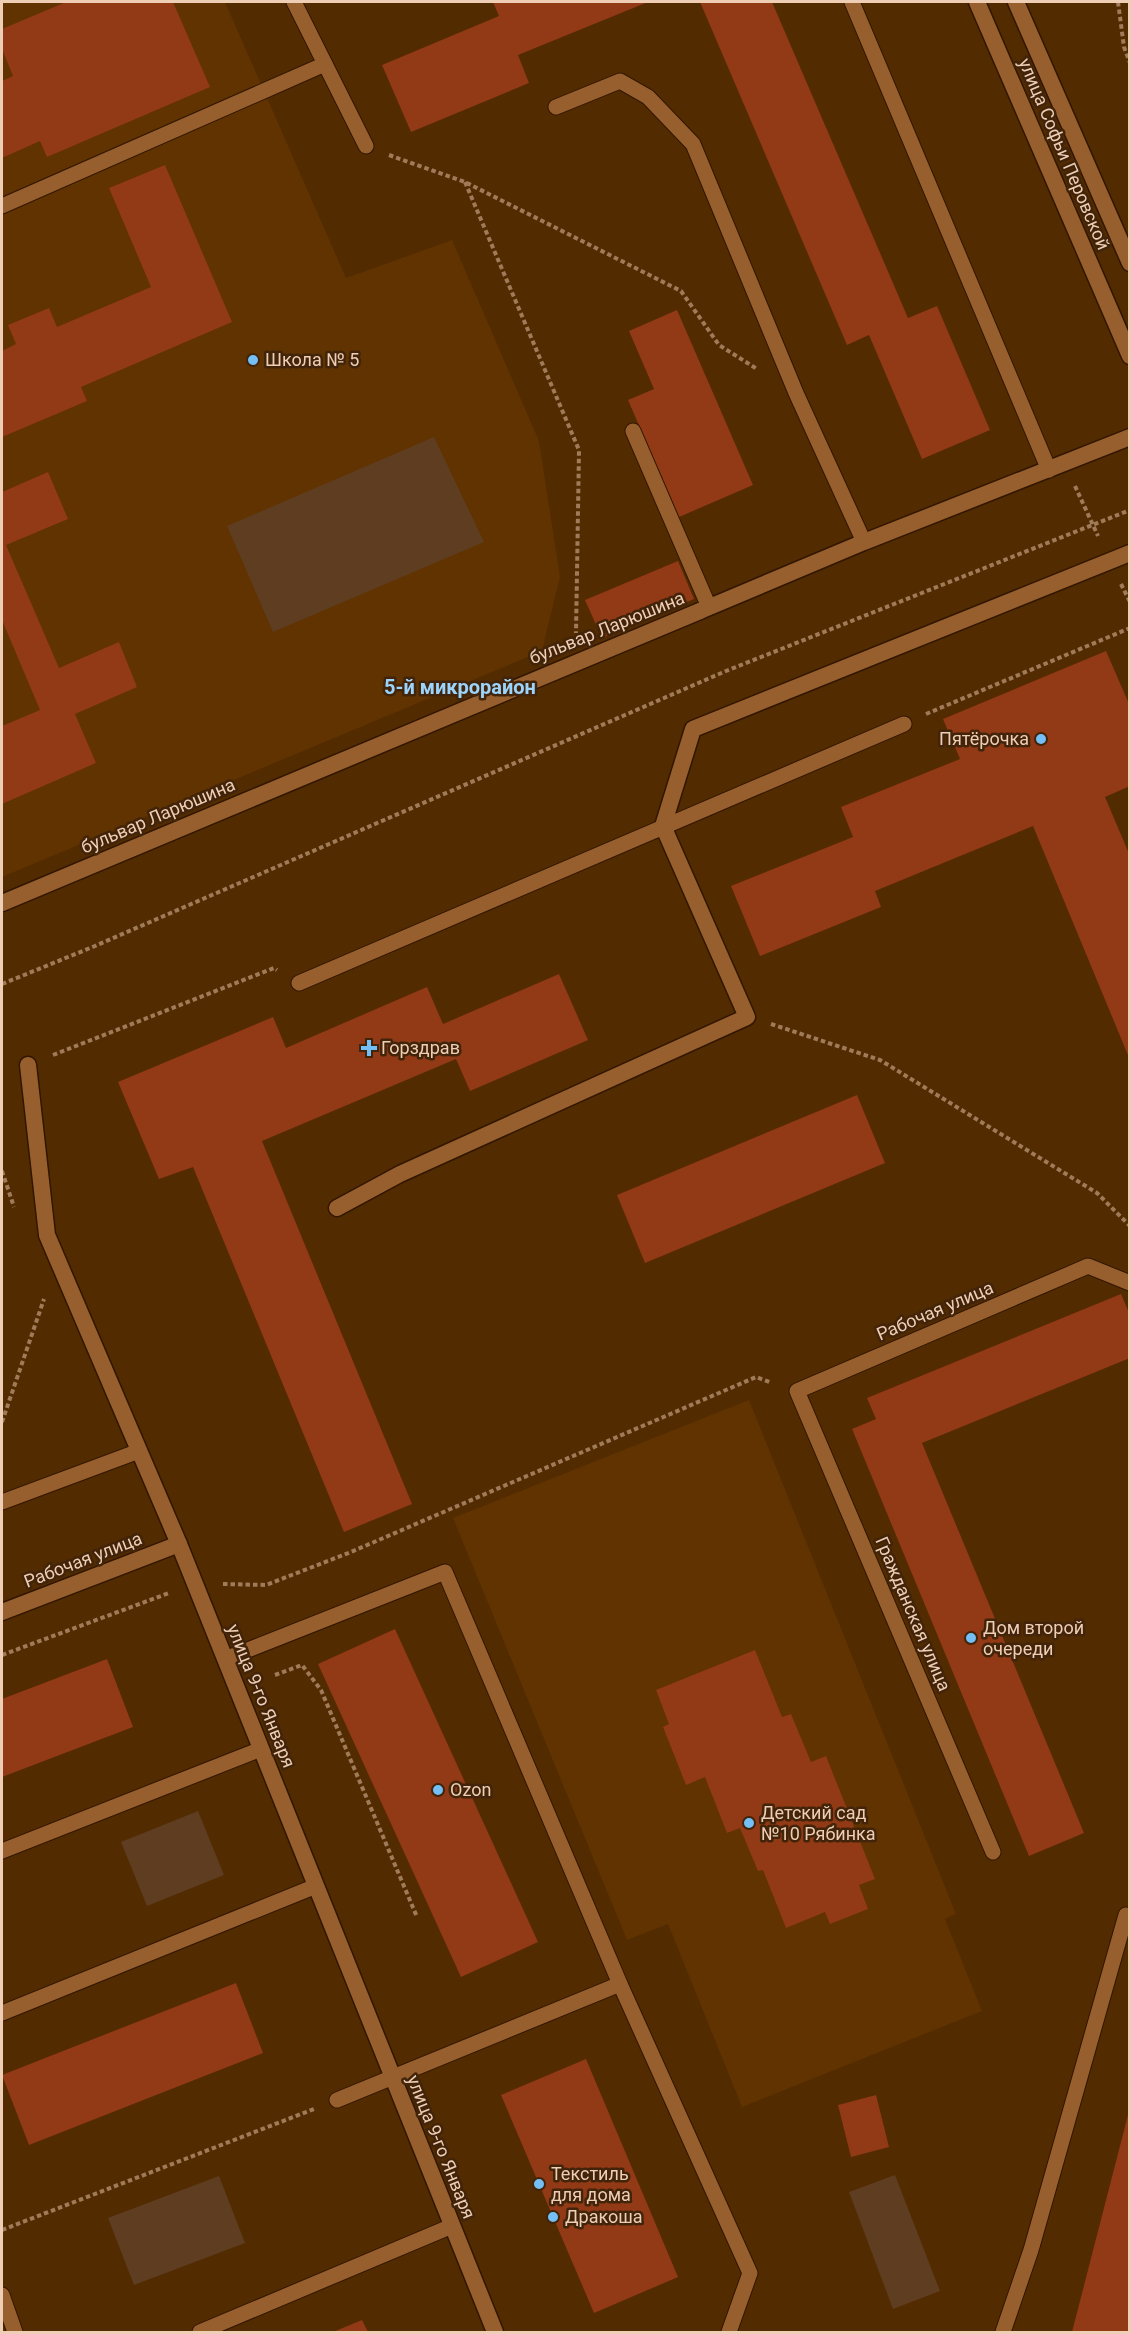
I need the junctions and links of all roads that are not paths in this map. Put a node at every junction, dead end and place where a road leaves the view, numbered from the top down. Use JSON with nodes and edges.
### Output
{"nodes":[{"id":1,"x":294,"y":2,"type":"edge"},
{"id":2,"x":852,"y":2,"type":"edge"},
{"id":3,"x":976,"y":2,"type":"edge"},
{"id":4,"x":1016,"y":2,"type":"edge"},
{"id":5,"x":325,"y":64,"type":"junction"},
{"id":6,"x":556,"y":107,"type":"dead end"},
{"id":7,"x":366,"y":146,"type":"road end"},
{"id":8,"x":2,"y":206,"type":"edge"},
{"id":9,"x":1130,"y":263,"type":"edge"},
{"id":10,"x":1130,"y":356,"type":"edge"},
{"id":11,"x":633,"y":431,"type":"dead end"},
{"id":12,"x":1130,"y":438,"type":"edge"},
{"id":13,"x":1057,"y":467,"type":"junction"},
{"id":14,"x":864,"y":542,"type":"junction"},
{"id":15,"x":1130,"y":553,"type":"edge"},
{"id":16,"x":704,"y":609,"type":"junction"},
{"id":17,"x":904,"y":724,"type":"road end"},
{"id":18,"x":663,"y":826,"type":"junction"},
{"id":19,"x":2,"y":903,"type":"edge"},
{"id":20,"x":299,"y":983,"type":"road end"},
{"id":21,"x":28,"y":1065,"type":"road end"},
{"id":22,"x":337,"y":1208,"type":"dead end"},
{"id":23,"x":1130,"y":1283,"type":"edge"},
{"id":24,"x":797,"y":1391,"type":"joint"},
{"id":25,"x":139,"y":1451,"type":"junction"},
{"id":26,"x":2,"y":1502,"type":"edge"},
{"id":27,"x":179,"y":1544,"type":"junction"},
{"id":28,"x":2,"y":1612,"type":"edge"},
{"id":29,"x":225,"y":1659,"type":"junction"},
{"id":30,"x":261,"y":1749,"type":"junction"},
{"id":31,"x":2,"y":1851,"type":"edge"},
{"id":32,"x":993,"y":1852,"type":"dead end"},
{"id":33,"x":316,"y":1886,"type":"junction"},
{"id":34,"x":1128,"y":1911,"type":"edge"},
{"id":35,"x":620,"y":1984,"type":"junction"},
{"id":36,"x":2,"y":2013,"type":"edge"},
{"id":37,"x":392,"y":2079,"type":"junction"},
{"id":38,"x":337,"y":2100,"type":"road end"},
{"id":39,"x":452,"y":2226,"type":"junction"},
{"id":40,"x":2,"y":2295,"type":"edge"},
{"id":41,"x":15,"y":2332,"type":"edge"},
{"id":42,"x":200,"y":2332,"type":"edge"},
{"id":43,"x":495,"y":2332,"type":"edge"},
{"id":44,"x":729,"y":2332,"type":"edge"},
{"id":45,"x":1003,"y":2332,"type":"edge"}],
"edges":[{"from":1,"to":5,"type":"lane"},
{"from":2,"to":13,"type":"lane"},
{"from":3,"to":10,"type":"street","name":"улица Софьи Перовской"},
{"from":4,"to":9,"type":"street","name":"улица Софьи Перовской"},
{"from":5,"to":7,"type":"lane"},
{"from":5,"to":8,"type":"lane"},
{"from":6,"to":14,"type":"lane"},
{"from":11,"to":16,"type":"lane"},
{"from":12,"to":13,"type":"street","name":"бульвар Ларюшина"},
{"from":13,"to":14,"type":"street","name":"бульвар Ларюшина"},
{"from":14,"to":16,"type":"street","name":"бульвар Ларюшина"},
{"from":15,"to":18,"type":"street"},
{"from":16,"to":19,"type":"street","name":"бульвар Ларюшина"},
{"from":17,"to":18,"type":"lane"},
{"from":18,"to":20,"type":"lane"},
{"from":18,"to":22,"type":"street"},
{"from":21,"to":25,"type":"street","name":"улица 9-го Января"},
{"from":23,"to":24,"type":"lane","name":"Рабочая улица"},
{"from":24,"to":32,"type":"lane","name":"Гражданская улица"},
{"from":25,"to":26,"type":"lane"},
{"from":25,"to":27,"type":"street","name":"улица 9-го Января"},
{"from":27,"to":28,"type":"street","name":"Рабочая улица"},
{"from":27,"to":29,"type":"street","name":"улица 9-го Января"},
{"from":29,"to":30,"type":"street","name":"улица 9-го Января"},
{"from":29,"to":35,"type":"lane"},
{"from":30,"to":31,"type":"lane"},
{"from":30,"to":33,"type":"street","name":"улица 9-го Января"},
{"from":33,"to":36,"type":"lane"},
{"from":33,"to":37,"type":"street","name":"улица 9-го Января"},
{"from":34,"to":45,"type":"lane"},
{"from":35,"to":37,"type":"lane"},
{"from":35,"to":44,"type":"lane"},
{"from":37,"to":38,"type":"lane"},
{"from":37,"to":39,"type":"street","name":"улица 9-го Января"},
{"from":39,"to":42,"type":"lane"},
{"from":39,"to":43,"type":"street","name":"улица 9-го Января"},
{"from":40,"to":41,"type":"lane"}]}
